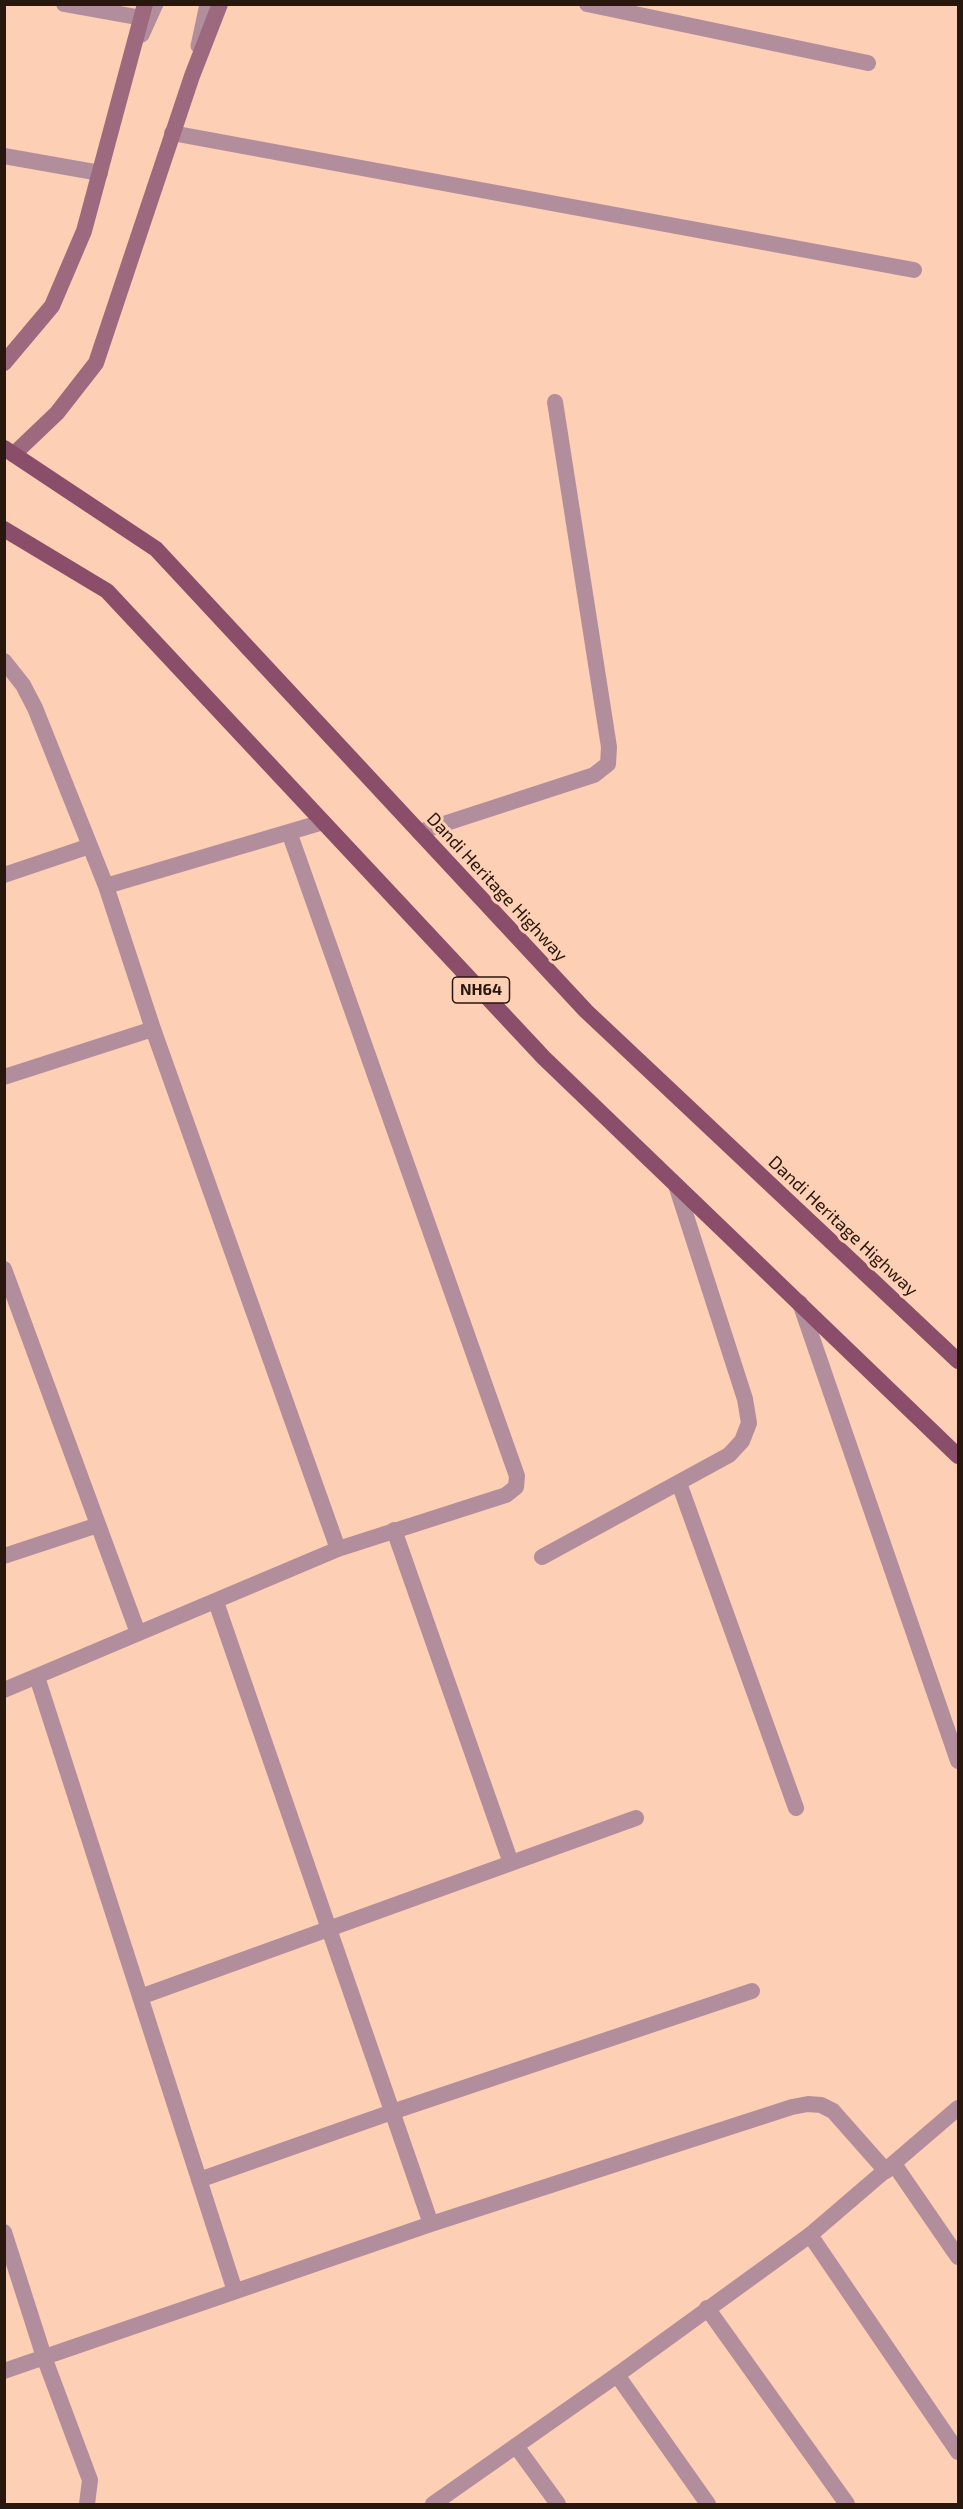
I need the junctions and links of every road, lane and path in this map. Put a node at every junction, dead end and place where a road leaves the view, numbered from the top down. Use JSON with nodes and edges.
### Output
{"nodes":[{"id":1,"x":64,"y":4,"type":"edge"},
{"id":2,"x":156,"y":4,"type":"edge"},
{"id":3,"x":207,"y":4,"type":"edge"},
{"id":4,"x":220,"y":4,"type":"edge"},
{"id":5,"x":587,"y":4,"type":"edge"},
{"id":6,"x":143,"y":11,"type":"edge"},
{"id":7,"x":130,"y":60,"type":"junction"},
{"id":8,"x":868,"y":63,"type":"dead end"},
{"id":9,"x":192,"y":76,"type":"junction"},
{"id":10,"x":172,"y":133,"type":"junction"},
{"id":11,"x":4,"y":156,"type":"edge"},
{"id":12,"x":100,"y":173,"type":"junction"},
{"id":13,"x":914,"y":270,"type":"dead end"},
{"id":14,"x":4,"y":363,"type":"edge"},
{"id":15,"x":555,"y":402,"type":"dead end"},
{"id":16,"x":8,"y":455,"type":"edge"},
{"id":17,"x":4,"y":529,"type":"edge"},
{"id":18,"x":4,"y":661,"type":"edge"},
{"id":19,"x":323,"y":822,"type":"junction"},
{"id":20,"x":290,"y":832,"type":"junction"},
{"id":21,"x":419,"y":832,"type":"junction"},
{"id":22,"x":90,"y":846,"type":"junction"},
{"id":23,"x":4,"y":875,"type":"edge"},
{"id":24,"x":106,"y":886,"type":"junction"},
{"id":25,"x":153,"y":1029,"type":"junction"},
{"id":26,"x":4,"y":1077,"type":"edge"},
{"id":27,"x":676,"y":1185,"type":"junction"},
{"id":28,"x":4,"y":1269,"type":"edge"},
{"id":29,"x":800,"y":1303,"type":"junction"},
{"id":30,"x":11,"y":1305,"type":"edge"},
{"id":31,"x":958,"y":1361,"type":"edge"},
{"id":32,"x":958,"y":1456,"type":"edge"},
{"id":33,"x":679,"y":1483,"type":"junction"},
{"id":34,"x":98,"y":1525,"type":"junction"},
{"id":35,"x":394,"y":1530,"type":"junction"},
{"id":36,"x":338,"y":1549,"type":"junction"},
{"id":37,"x":4,"y":1556,"type":"edge"},
{"id":38,"x":542,"y":1557,"type":"dead end"},
{"id":39,"x":216,"y":1602,"type":"junction"},
{"id":40,"x":138,"y":1633,"type":"junction"},
{"id":41,"x":37,"y":1677,"type":"junction"},
{"id":42,"x":4,"y":1690,"type":"edge"},
{"id":43,"x":958,"y":1761,"type":"edge"},
{"id":44,"x":796,"y":1809,"type":"dead end"},
{"id":45,"x":636,"y":1818,"type":"dead end"},
{"id":46,"x":511,"y":1863,"type":"junction"},
{"id":47,"x":329,"y":1929,"type":"junction"},
{"id":48,"x":752,"y":1991,"type":"dead end"},
{"id":49,"x":140,"y":1998,"type":"junction"},
{"id":50,"x":958,"y":2108,"type":"edge"},
{"id":51,"x":392,"y":2112,"type":"junction"},
{"id":52,"x":890,"y":2168,"type":"junction"},
{"id":53,"x":199,"y":2180,"type":"junction"},
{"id":54,"x":431,"y":2224,"type":"junction"},
{"id":55,"x":4,"y":2232,"type":"edge"},
{"id":56,"x":810,"y":2235,"type":"junction"},
{"id":57,"x":958,"y":2257,"type":"edge"},
{"id":58,"x":235,"y":2291,"type":"junction"},
{"id":59,"x":707,"y":2308,"type":"junction"},
{"id":60,"x":44,"y":2357,"type":"junction"},
{"id":61,"x":4,"y":2371,"type":"edge"},
{"id":62,"x":617,"y":2375,"type":"junction"},
{"id":63,"x":516,"y":2446,"type":"junction"},
{"id":64,"x":958,"y":2452,"type":"edge"},
{"id":65,"x":87,"y":2505,"type":"edge"},
{"id":66,"x":433,"y":2505,"type":"edge"},
{"id":67,"x":558,"y":2505,"type":"edge"},
{"id":68,"x":708,"y":2505,"type":"edge"},
{"id":69,"x":847,"y":2505,"type":"edge"}],
"edges":[{"from":1,"to":6,"type":"street"},
{"from":2,"to":7,"type":"lane"},
{"from":3,"to":9,"type":"lane"},
{"from":4,"to":9,"type":"main road"},
{"from":5,"to":8,"type":"street"},
{"from":6,"to":7,"type":"main road"},
{"from":7,"to":12,"type":"main road"},
{"from":9,"to":10,"type":"main road"},
{"from":10,"to":13,"type":"street"},
{"from":10,"to":16,"type":"main road"},
{"from":11,"to":12,"type":"street"},
{"from":12,"to":14,"type":"main road"},
{"from":15,"to":21,"type":"street"},
{"from":16,"to":21,"type":"main road","name":"Dandi Heritage Highway"},
{"from":17,"to":19,"type":"main road","number":"NH64"},
{"from":18,"to":22,"type":"street"},
{"from":19,"to":20,"type":"street"},
{"from":19,"to":27,"type":"main road","number":"NH64"},
{"from":20,"to":24,"type":"street"},
{"from":20,"to":35,"type":"street"},
{"from":21,"to":31,"type":"main road","name":"Dandi Heritage Highway"},
{"from":22,"to":23,"type":"street"},
{"from":22,"to":24,"type":"street"},
{"from":24,"to":25,"type":"street"},
{"from":25,"to":26,"type":"street"},
{"from":25,"to":36,"type":"street"},
{"from":27,"to":29,"type":"main road","number":"NH64"},
{"from":27,"to":33,"type":"street"},
{"from":28,"to":30,"type":"street"},
{"from":29,"to":32,"type":"main road","number":"NH64"},
{"from":29,"to":43,"type":"street"},
{"from":30,"to":34,"type":"street"},
{"from":33,"to":38,"type":"street"},
{"from":33,"to":44,"type":"street"},
{"from":34,"to":37,"type":"street"},
{"from":34,"to":40,"type":"street"},
{"from":35,"to":36,"type":"street"},
{"from":35,"to":46,"type":"street"},
{"from":36,"to":39,"type":"street"},
{"from":39,"to":40,"type":"street"},
{"from":39,"to":47,"type":"street"},
{"from":40,"to":41,"type":"street"},
{"from":41,"to":42,"type":"street"},
{"from":41,"to":49,"type":"street"},
{"from":45,"to":46,"type":"street"},
{"from":46,"to":47,"type":"street"},
{"from":47,"to":49,"type":"street"},
{"from":47,"to":51,"type":"street"},
{"from":48,"to":51,"type":"street"},
{"from":49,"to":53,"type":"street"},
{"from":50,"to":52,"type":"street"},
{"from":51,"to":53,"type":"street"},
{"from":51,"to":54,"type":"street"},
{"from":52,"to":54,"type":"street"},
{"from":52,"to":56,"type":"street"},
{"from":52,"to":57,"type":"street"},
{"from":53,"to":58,"type":"street"},
{"from":54,"to":58,"type":"street"},
{"from":55,"to":60,"type":"street"},
{"from":56,"to":59,"type":"street"},
{"from":56,"to":64,"type":"street"},
{"from":58,"to":60,"type":"street"},
{"from":59,"to":62,"type":"street"},
{"from":59,"to":69,"type":"street"},
{"from":60,"to":61,"type":"street"},
{"from":60,"to":65,"type":"street"},
{"from":62,"to":63,"type":"street"},
{"from":62,"to":68,"type":"street"},
{"from":63,"to":66,"type":"street"},
{"from":63,"to":67,"type":"street"}]}
